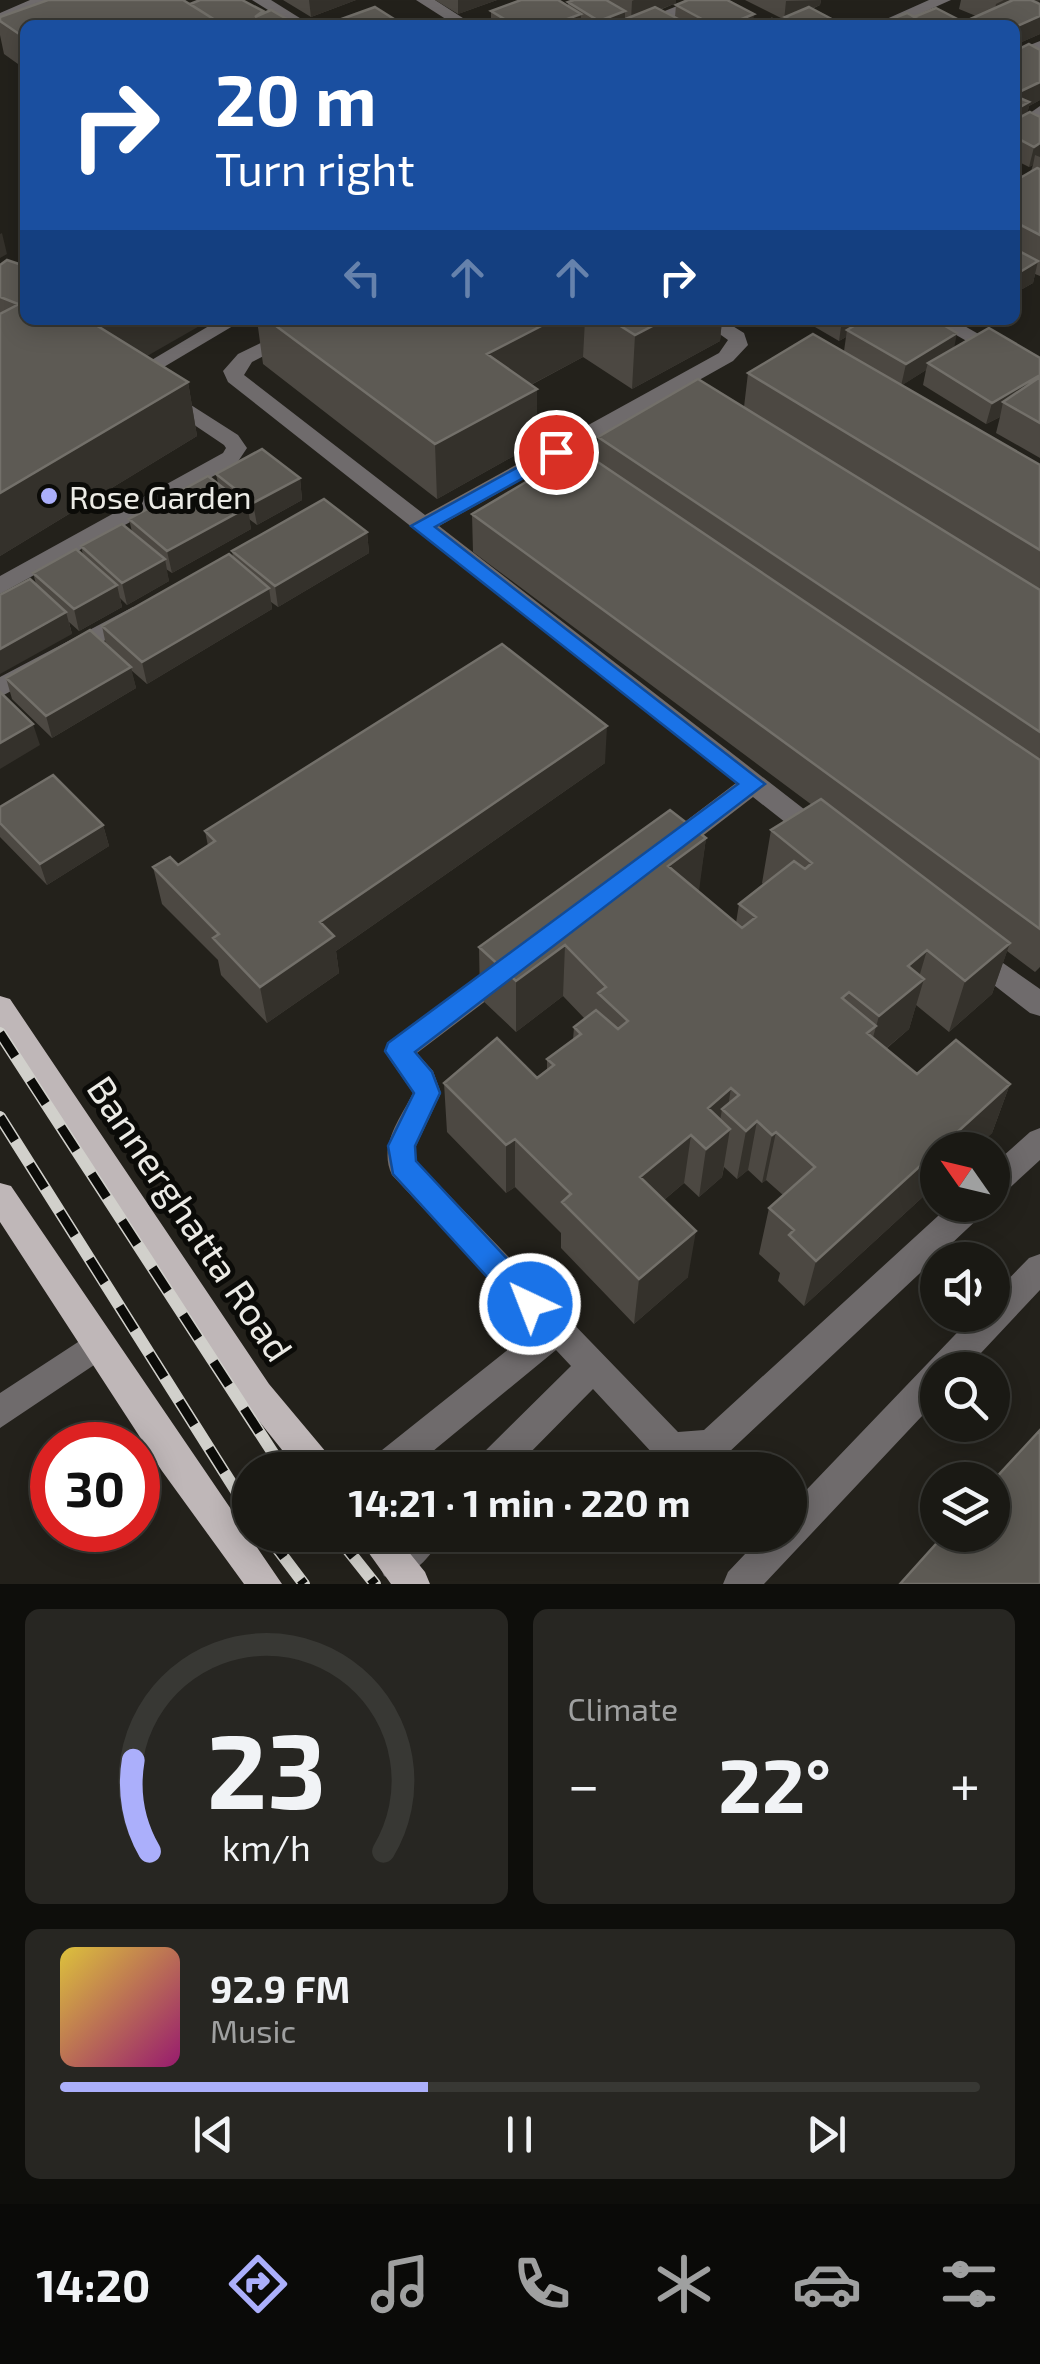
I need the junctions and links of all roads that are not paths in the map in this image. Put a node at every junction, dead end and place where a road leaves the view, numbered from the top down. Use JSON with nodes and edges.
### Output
{"nodes":[{"id":1,"x":44,"y":0,"type":"edge"},
{"id":2,"x":260,"y":0,"type":"edge"},
{"id":3,"x":424,"y":0,"type":"edge"},
{"id":4,"x":706,"y":0,"type":"edge"},
{"id":5,"x":943,"y":0,"type":"edge"},
{"id":6,"x":0,"y":19,"type":"edge"},
{"id":7,"x":294,"y":20,"type":"edge"},
{"id":8,"x":458,"y":20,"type":"dead end"},
{"id":9,"x":652,"y":20,"type":"edge"},
{"id":10,"x":893,"y":20,"type":"edge"},
{"id":11,"x":1040,"y":111,"type":"edge"},
{"id":12,"x":1040,"y":128,"type":"edge"},
{"id":13,"x":224,"y":325,"type":"edge"},
{"id":14,"x":313,"y":325,"type":"edge"},
{"id":15,"x":718,"y":325,"type":"edge"},
{"id":16,"x":949,"y":325,"type":"edge"},
{"id":17,"x":1040,"y":377,"type":"edge"},
{"id":18,"x":421,"y":526,"type":"junction"},
{"id":19,"x":0,"y":586,"type":"edge"},
{"id":20,"x":150,"y":606,"type":"edge"},
{"id":21,"x":0,"y":688,"type":"edge"},
{"id":22,"x":754,"y":784,"type":"junction"},
{"id":23,"x":844,"y":854,"type":"edge"},
{"id":24,"x":645,"y":865,"type":"edge"},
{"id":25,"x":950,"y":935,"type":"edge"},
{"id":26,"x":537,"y":946,"type":"edge"},
{"id":27,"x":1040,"y":1005,"type":"edge"},
{"id":28,"x":0,"y":1007,"type":"edge"},
{"id":29,"x":1040,"y":1141,"type":"edge"},
{"id":30,"x":1010,"y":1168,"type":"edge"},
{"id":31,"x":0,"y":1196,"type":"edge"},
{"id":32,"x":953,"y":1222,"type":"edge"},
{"id":33,"x":1040,"y":1268,"type":"edge"},
{"id":34,"x":556,"y":1331,"type":"junction"},
{"id":35,"x":98,"y":1344,"type":"junction"},
{"id":36,"x":960,"y":1352,"type":"edge"},
{"id":37,"x":592,"y":1368,"type":"junction"},
{"id":38,"x":920,"y":1395,"type":"edge"},
{"id":39,"x":0,"y":1412,"type":"edge"},
{"id":40,"x":305,"y":1452,"type":"edge"},
{"id":41,"x":406,"y":1452,"type":"edge"},
{"id":42,"x":508,"y":1452,"type":"edge"},
{"id":43,"x":807,"y":1513,"type":"edge"},
{"id":44,"x":386,"y":1552,"type":"edge"},
{"id":45,"x":770,"y":1552,"type":"edge"},
{"id":46,"x":405,"y":1574,"type":"edge"},
{"id":47,"x":265,"y":1584,"type":"edge"},
{"id":48,"x":740,"y":1584,"type":"edge"}],
"edges":[{"from":1,"to":6,"type":"street"},
{"from":2,"to":7,"type":"street"},
{"from":3,"to":8,"type":"street"},
{"from":4,"to":9,"type":"street"},
{"from":5,"to":10,"type":"street"},
{"from":11,"to":12,"type":"street"},
{"from":13,"to":19,"type":"street"},
{"from":14,"to":18,"type":"street"},
{"from":15,"to":18,"type":"street"},
{"from":16,"to":17,"type":"street"},
{"from":18,"to":22,"type":"street"},
{"from":20,"to":21,"type":"street"},
{"from":22,"to":23,"type":"street"},
{"from":22,"to":24,"type":"street"},
{"from":25,"to":27,"type":"street"},
{"from":26,"to":34,"type":"street"},
{"from":28,"to":40,"type":"main road","name":"Bannerghatta Road"},
{"from":29,"to":30,"type":"street"},
{"from":31,"to":35,"type":"main road"},
{"from":32,"to":37,"type":"street"},
{"from":33,"to":36,"type":"street"},
{"from":34,"to":37,"type":"street"},
{"from":34,"to":41,"type":"street"},
{"from":35,"to":39,"type":"street"},
{"from":35,"to":47,"type":"main road"},
{"from":37,"to":42,"type":"street"},
{"from":38,"to":43,"type":"street"},
{"from":44,"to":46,"type":"main road"},
{"from":45,"to":48,"type":"street"}]}
